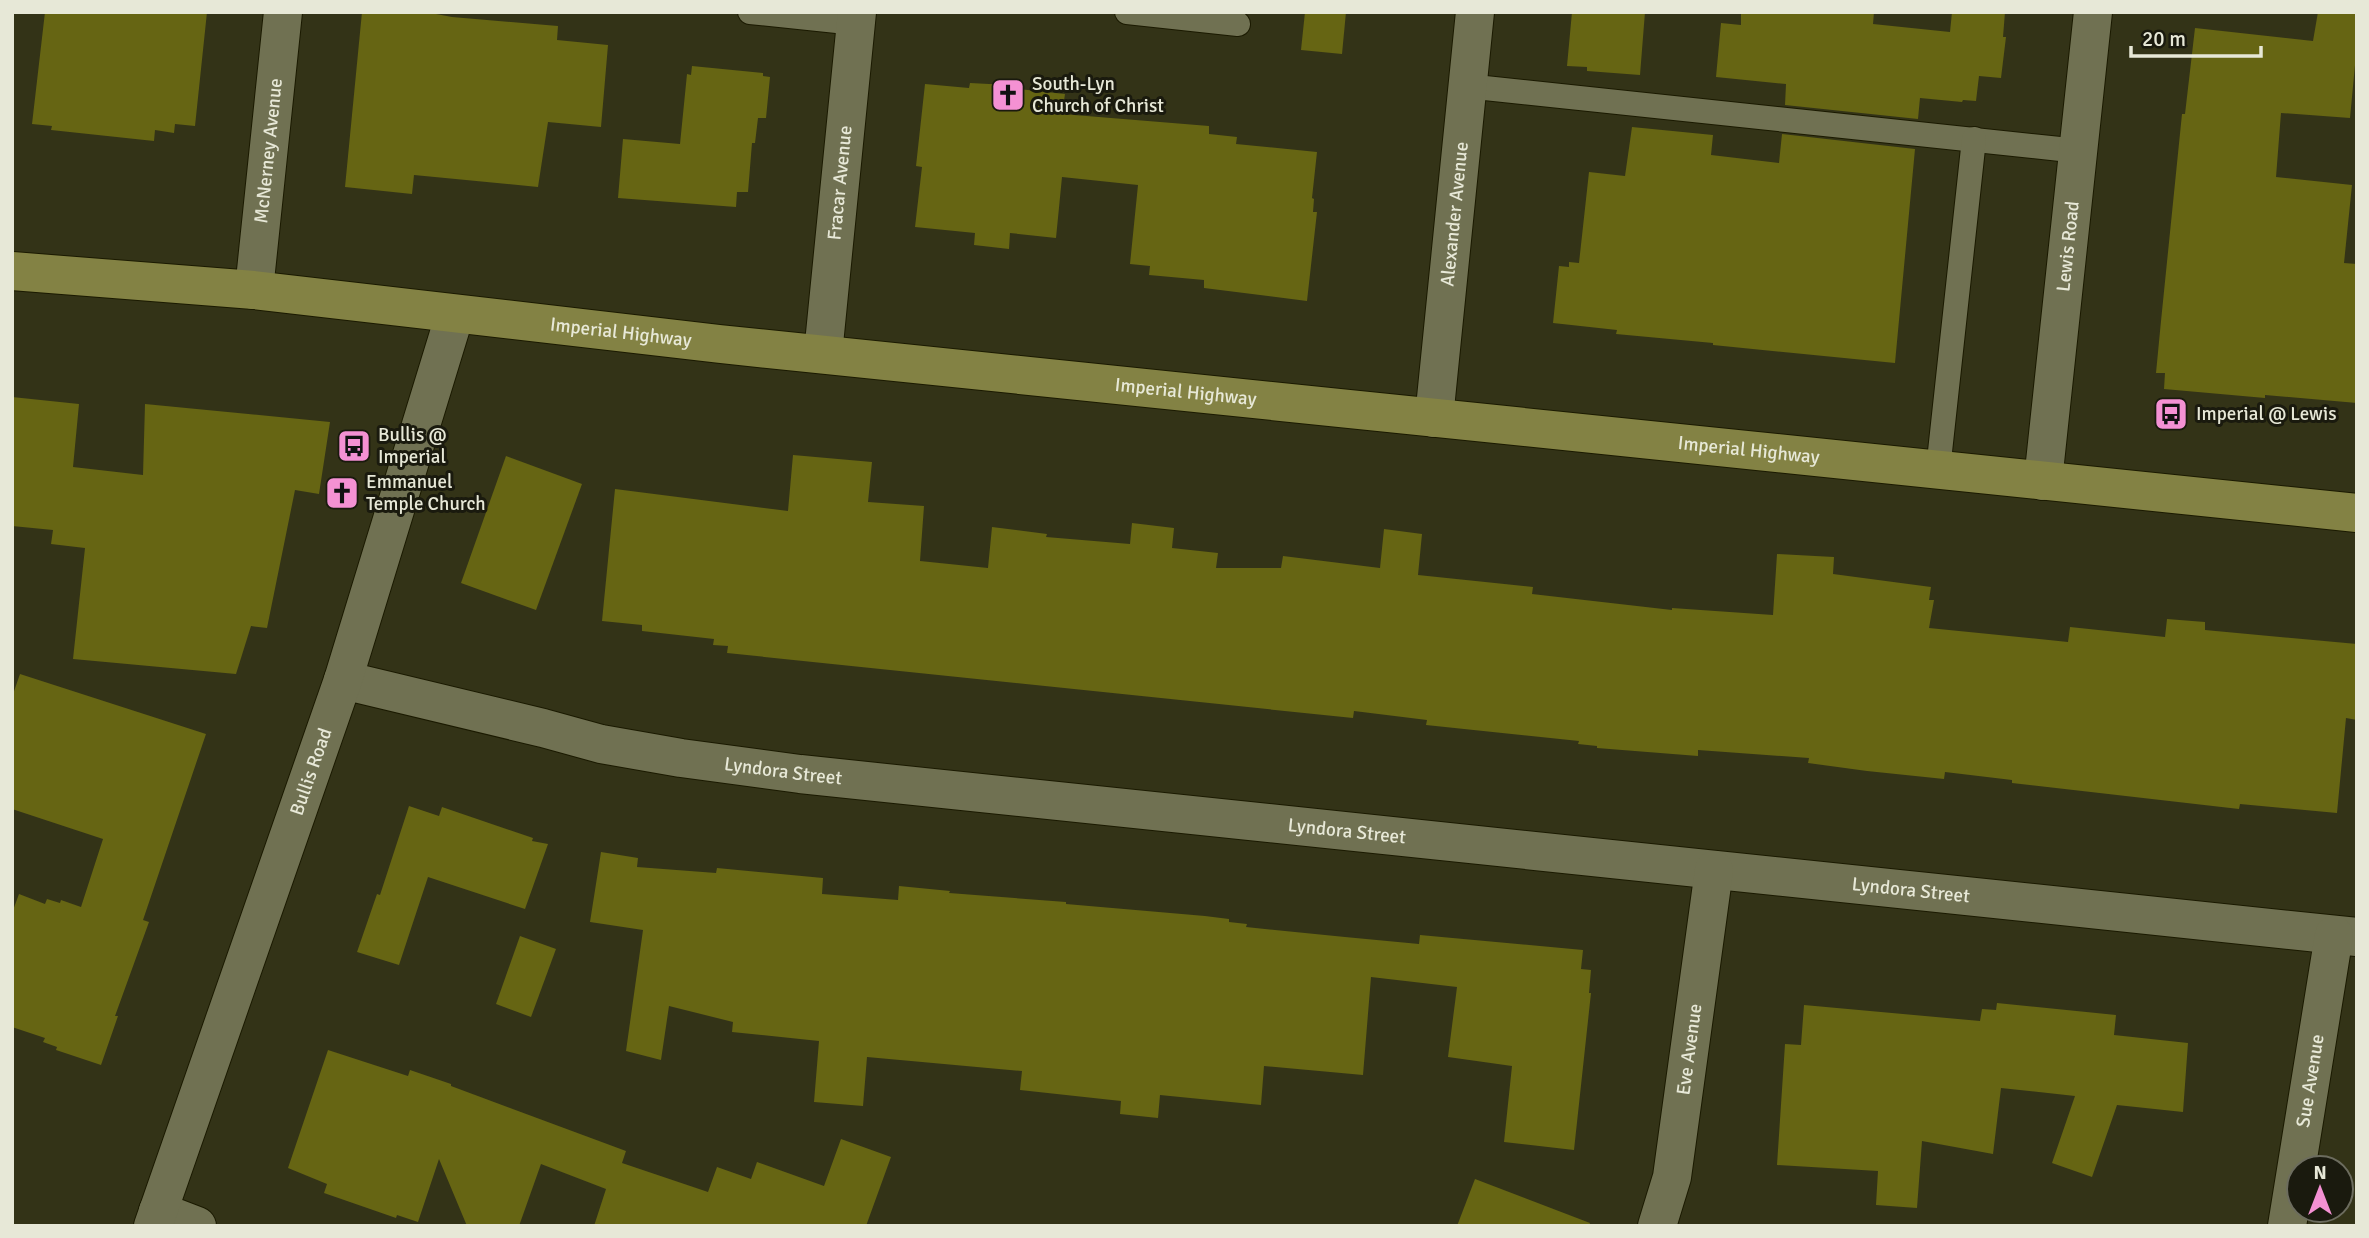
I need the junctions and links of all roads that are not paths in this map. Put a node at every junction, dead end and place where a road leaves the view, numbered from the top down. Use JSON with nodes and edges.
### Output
{"nodes":[{"id":1,"x":283,"y":12,"type":"edge"},
{"id":2,"x":750,"y":12,"type":"edge"},
{"id":3,"x":1127,"y":12,"type":"edge"},
{"id":4,"x":1475,"y":12,"type":"edge"},
{"id":5,"x":2093,"y":12,"type":"edge"},
{"id":6,"x":857,"y":18,"type":"edge"},
{"id":7,"x":1238,"y":24,"type":"dead end"},
{"id":8,"x":1466,"y":86,"type":"junction"},
{"id":9,"x":1974,"y":139,"type":"junction"},
{"id":10,"x":2079,"y":151,"type":"junction"},
{"id":11,"x":12,"y":271,"type":"edge"},
{"id":12,"x":254,"y":290,"type":"junction"},
{"id":13,"x":455,"y":314,"type":"junction"},
{"id":14,"x":823,"y":354,"type":"junction"},
{"id":15,"x":1434,"y":418,"type":"junction"},
{"id":16,"x":1938,"y":470,"type":"junction"},
{"id":17,"x":2043,"y":481,"type":"junction"},
{"id":18,"x":2357,"y":513,"type":"edge"},
{"id":19,"x":343,"y":680,"type":"junction"},
{"id":20,"x":1714,"y":870,"type":"junction"},
{"id":21,"x":2346,"y":936,"type":"edge"},
{"id":22,"x":155,"y":1218,"type":"edge"},
{"id":23,"x":197,"y":1226,"type":"edge"},
{"id":24,"x":1657,"y":1226,"type":"edge"},
{"id":25,"x":2287,"y":1226,"type":"edge"}],
"edges":[{"from":1,"to":12,"type":"street","name":"McNerney Avenue"},
{"from":2,"to":6,"type":"lane"},
{"from":3,"to":7,"type":"lane"},
{"from":4,"to":8,"type":"street","name":"Alexander Avenue"},
{"from":5,"to":10,"type":"street","name":"Lewis Road"},
{"from":6,"to":14,"type":"street","name":"Fracar Avenue"},
{"from":8,"to":9,"type":"lane"},
{"from":8,"to":15,"type":"street","name":"Alexander Avenue"},
{"from":9,"to":10,"type":"lane"},
{"from":9,"to":16,"type":"lane"},
{"from":10,"to":17,"type":"street","name":"Lewis Road"},
{"from":11,"to":12,"type":"main road","name":"Imperial Highway"},
{"from":12,"to":13,"type":"main road","name":"Imperial Highway"},
{"from":13,"to":14,"type":"main road","name":"Imperial Highway"},
{"from":13,"to":19,"type":"street","name":"Bullis Road"},
{"from":14,"to":15,"type":"main road","name":"Imperial Highway"},
{"from":15,"to":16,"type":"main road","name":"Imperial Highway"},
{"from":16,"to":17,"type":"main road","name":"Imperial Highway"},
{"from":17,"to":18,"type":"main road","name":"Imperial Highway"},
{"from":19,"to":20,"type":"street","name":"Lyndora Street"},
{"from":19,"to":22,"type":"street","name":"Bullis Road"},
{"from":20,"to":21,"type":"street","name":"Lyndora Street"},
{"from":20,"to":24,"type":"street","name":"Eve Avenue"},
{"from":21,"to":25,"type":"street","name":"Sue Avenue"},
{"from":22,"to":23,"type":"street"}]}
